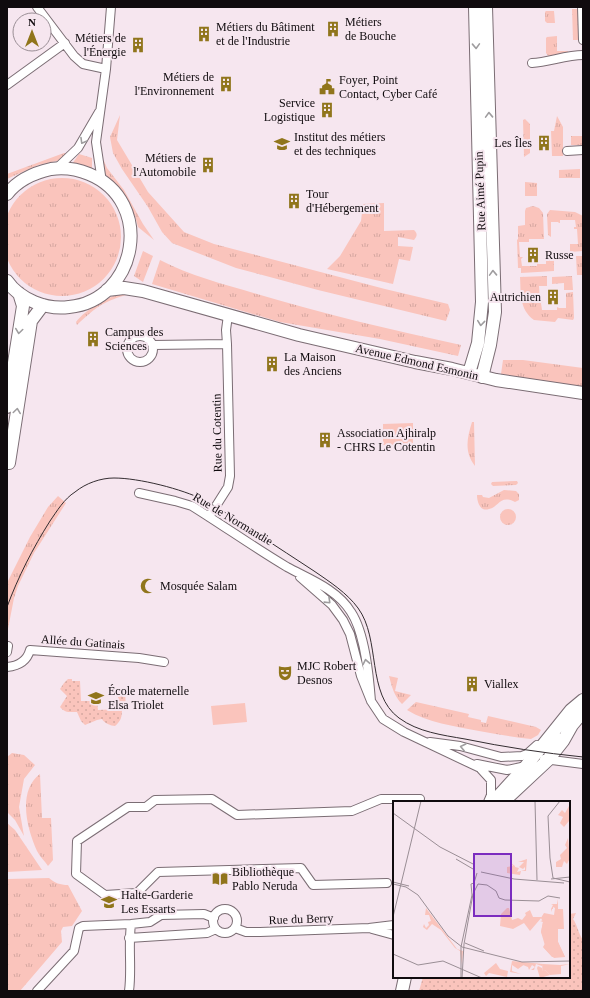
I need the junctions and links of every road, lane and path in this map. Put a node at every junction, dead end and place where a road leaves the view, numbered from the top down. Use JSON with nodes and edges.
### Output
{"nodes":[{"id":1,"x":36,"y":7,"type":"edge"},
{"id":2,"x":111,"y":7,"type":"edge"},
{"id":3,"x":475,"y":7,"type":"edge"},
{"id":4,"x":486,"y":7,"type":"edge"},
{"id":5,"x":582,"y":7,"type":"edge"},
{"id":6,"x":583,"y":25,"type":"edge"},
{"id":7,"x":583,"y":40,"type":"edge"},
{"id":8,"x":65,"y":43,"type":"junction"},
{"id":9,"x":583,"y":55,"type":"edge"},
{"id":10,"x":532,"y":63,"type":"dead end"},
{"id":11,"x":106,"y":69,"type":"junction"},
{"id":12,"x":7,"y":85,"type":"edge"},
{"id":13,"x":101,"y":108,"type":"junction"},
{"id":14,"x":583,"y":150,"type":"edge"},
{"id":15,"x":567,"y":151,"type":"dead end"},
{"id":16,"x":57,"y":168,"type":"junction"},
{"id":17,"x":21,"y":181,"type":"junction"},
{"id":18,"x":7,"y":182,"type":"edge"},
{"id":19,"x":102,"y":182,"type":"junction"},
{"id":20,"x":7,"y":194,"type":"edge"},
{"id":21,"x":124,"y":269,"type":"junction"},
{"id":22,"x":7,"y":281,"type":"edge"},
{"id":23,"x":137,"y":289,"type":"junction"},
{"id":24,"x":108,"y":290,"type":"junction"},
{"id":25,"x":19,"y":293,"type":"junction"},
{"id":26,"x":43,"y":305,"type":"junction"},
{"id":27,"x":228,"y":315,"type":"junction"},
{"id":28,"x":227,"y":344,"type":"junction"},
{"id":29,"x":153,"y":345,"type":"dead end"},
{"id":30,"x":469,"y":373,"type":"junction"},
{"id":31,"x":482,"y":377,"type":"junction"},
{"id":32,"x":583,"y":393,"type":"edge"},
{"id":33,"x":7,"y":407,"type":"edge"},
{"id":34,"x":8,"y":463,"type":"edge"},
{"id":35,"x":139,"y":493,"type":"dead end"},
{"id":36,"x":209,"y":517,"type":"junction"},
{"id":37,"x":288,"y":567,"type":"junction"},
{"id":38,"x":164,"y":662,"type":"dead end"},
{"id":39,"x":7,"y":667,"type":"edge"},
{"id":40,"x":583,"y":700,"type":"edge"},
{"id":41,"x":371,"y":701,"type":"junction"},
{"id":42,"x":583,"y":712,"type":"edge"},
{"id":43,"x":560,"y":725,"type":"junction"},
{"id":44,"x":423,"y":741,"type":"junction"},
{"id":45,"x":559,"y":746,"type":"junction"},
{"id":46,"x":501,"y":757,"type":"junction"},
{"id":47,"x":527,"y":760,"type":"junction"},
{"id":48,"x":548,"y":760,"type":"junction"},
{"id":49,"x":469,"y":762,"type":"junction"},
{"id":50,"x":567,"y":762,"type":"junction"},
{"id":51,"x":583,"y":764,"type":"edge"},
{"id":52,"x":512,"y":776,"type":"junction"},
{"id":53,"x":420,"y":799,"type":"dead end"},
{"id":54,"x":505,"y":800,"type":"edge"},
{"id":55,"x":488,"y":801,"type":"edge"},
{"id":56,"x":494,"y":801,"type":"edge"},
{"id":57,"x":387,"y":883,"type":"dead end"},
{"id":58,"x":214,"y":918,"type":"junction"},
{"id":59,"x":132,"y":924,"type":"junction"},
{"id":60,"x":393,"y":925,"type":"edge"},
{"id":61,"x":235,"y":928,"type":"junction"},
{"id":62,"x":369,"y":928,"type":"junction"},
{"id":63,"x":216,"y":929,"type":"junction"},
{"id":64,"x":393,"y":935,"type":"edge"},
{"id":65,"x":129,"y":938,"type":"junction"},
{"id":66,"x":405,"y":978,"type":"edge"},
{"id":67,"x":37,"y":991,"type":"edge"},
{"id":68,"x":129,"y":991,"type":"edge"},
{"id":69,"x":402,"y":991,"type":"edge"}],
"edges":[{"from":1,"to":8,"type":"street"},
{"from":2,"to":11,"type":"street"},
{"from":3,"to":30,"type":"main road","name":"Rue Aimé Pupin","one_way":true},
{"from":31,"to":4,"type":"main road","name":"Rue Aimé Pupin","one_way":true},
{"from":5,"to":6,"type":"street"},
{"from":6,"to":7,"type":"street"},
{"from":8,"to":11,"type":"street"},
{"from":8,"to":12,"type":"street"},
{"from":9,"to":10,"type":"street"},
{"from":11,"to":13,"type":"street"},
{"from":13,"to":16,"type":"street","one_way":true},
{"from":13,"to":19,"type":"street"},
{"from":14,"to":15,"type":"street"},
{"from":16,"to":17,"type":"main road"},
{"from":16,"to":19,"type":"main road"},
{"from":17,"to":18,"type":"main road"},
{"from":17,"to":20,"type":"main road"},
{"from":19,"to":21,"type":"main road"},
{"from":21,"to":23,"type":"main road"},
{"from":21,"to":24,"type":"main road"},
{"from":22,"to":25,"type":"main road"},
{"from":23,"to":24,"type":"main road","name":"Avenue Edmond Esmonin"},
{"from":23,"to":27,"type":"main road","name":"Avenue Edmond Esmonin"},
{"from":24,"to":26,"type":"main road"},
{"from":25,"to":26,"type":"main road"},
{"from":25,"to":33,"type":"main road","one_way":true},
{"from":34,"to":26,"type":"main road","one_way":true},
{"from":27,"to":28,"type":"street","name":"Rue du Cotentin"},
{"from":27,"to":30,"type":"main road","name":"Avenue Edmond Esmonin"},
{"from":28,"to":29,"type":"street"},
{"from":28,"to":36,"type":"street","name":"Rue du Cotentin"},
{"from":30,"to":31,"type":"main road","name":"Avenue Edmond Esmonin"},
{"from":31,"to":32,"type":"main road","name":"Avenue Edmond Esmonin"},
{"from":35,"to":36,"type":"street","name":"Rue de Normandie"},
{"from":36,"to":37,"type":"street","name":"Rue de Normandie"},
{"from":37,"to":41,"type":"street","name":"Rue de Normandie","one_way":true},
{"from":41,"to":37,"type":"street","name":"Rue de Normandie","one_way":true},
{"from":38,"to":39,"type":"street","name":"Allée du Gatinais"},
{"from":40,"to":43,"type":"main road"},
{"from":41,"to":44,"type":"street","name":"Rue de Normandie"},
{"from":42,"to":45,"type":"main road"},
{"from":43,"to":47,"type":"main road"},
{"from":43,"to":48,"type":"street"},
{"from":46,"to":44,"type":"street","name":"Rue de Normandie","one_way":true},
{"from":44,"to":49,"type":"street","name":"Rue de Normandie"},
{"from":45,"to":48,"type":"main road"},
{"from":45,"to":50,"type":"street"},
{"from":46,"to":47,"type":"street","name":"Rue de Normandie"},
{"from":46,"to":52,"type":"street"},
{"from":47,"to":48,"type":"street","name":"Rue de Normandie"},
{"from":47,"to":52,"type":"main road"},
{"from":48,"to":50,"type":"street","name":"Rue de Normandie"},
{"from":48,"to":54,"type":"main road"},
{"from":49,"to":52,"type":"street","name":"Rue de Normandie"},
{"from":49,"to":55,"type":"street","name":"Rue de Normandie"},
{"from":50,"to":51,"type":"street","name":"Rue de Normandie"},
{"from":52,"to":54,"type":"street"},
{"from":52,"to":56,"type":"main road"},
{"from":53,"to":57,"type":"street"},
{"from":58,"to":59,"type":"street"},
{"from":58,"to":61,"type":"street"},
{"from":58,"to":63,"type":"street"},
{"from":59,"to":65,"type":"street"},
{"from":59,"to":67,"type":"street"},
{"from":60,"to":62,"type":"street","name":"Rue du Berry"},
{"from":61,"to":62,"type":"street","name":"Rue du Berry"},
{"from":61,"to":63,"type":"street","name":"Rue du Berry"},
{"from":62,"to":64,"type":"street","name":"Rue du Berry"},
{"from":63,"to":65,"type":"street","name":"Rue du Berry"},
{"from":65,"to":68,"type":"street"},
{"from":66,"to":69,"type":"main road"}]}
